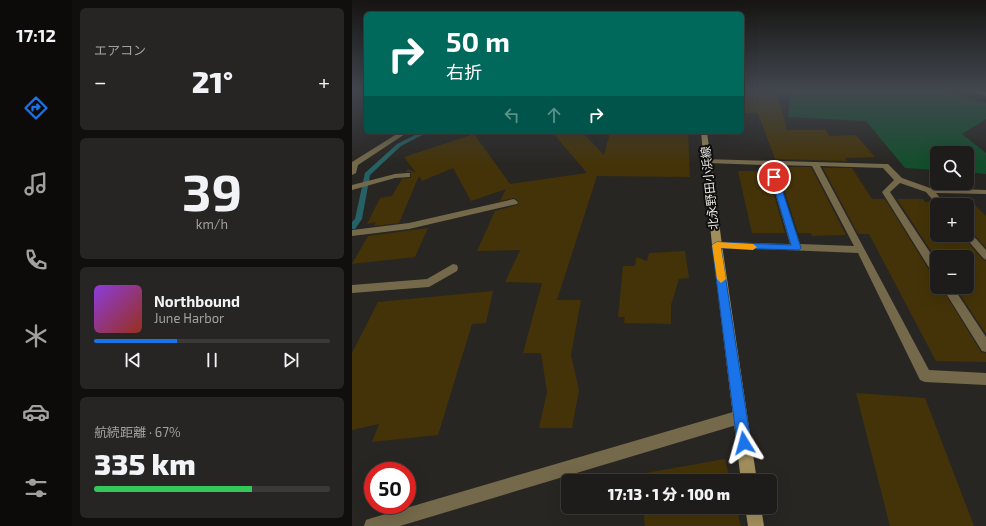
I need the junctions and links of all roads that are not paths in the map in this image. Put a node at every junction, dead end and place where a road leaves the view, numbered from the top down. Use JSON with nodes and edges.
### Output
{"nodes":[{"id":1,"x":403,"y":134,"type":"edge"},
{"id":2,"x":704,"y":134,"type":"edge"},
{"id":3,"x":707,"y":161,"type":"junction"},
{"id":4,"x":770,"y":163,"type":"junction"},
{"id":5,"x":815,"y":164,"type":"junction"},
{"id":6,"x":352,"y":173,"type":"edge"},
{"id":7,"x":407,"y":175,"type":"dead end"},
{"id":8,"x":899,"y":180,"type":"junction"},
{"id":9,"x":352,"y":188,"type":"edge"},
{"id":10,"x":929,"y":190,"type":"junction"},
{"id":11,"x":986,"y":192,"type":"edge"},
{"id":12,"x":936,"y":198,"type":"edge"},
{"id":13,"x":514,"y":202,"type":"dead end"},
{"id":14,"x":352,"y":233,"type":"edge"},
{"id":15,"x":974,"y":242,"type":"edge"},
{"id":16,"x":717,"y":245,"type":"junction"},
{"id":17,"x":796,"y":248,"type":"junction"},
{"id":18,"x":861,"y":250,"type":"junction"},
{"id":19,"x":986,"y":256,"type":"edge"},
{"id":20,"x":930,"y":260,"type":"edge"},
{"id":21,"x":453,"y":268,"type":"dead end"},
{"id":22,"x":352,"y":289,"type":"edge"},
{"id":23,"x":952,"y":294,"type":"edge"},
{"id":24,"x":986,"y":347,"type":"edge"},
{"id":25,"x":986,"y":379,"type":"edge"},
{"id":26,"x":740,"y":417,"type":"junction"},
{"id":27,"x":748,"y":474,"type":"edge"},
{"id":28,"x":754,"y":514,"type":"edge"},
{"id":29,"x":372,"y":526,"type":"edge"},
{"id":30,"x":756,"y":526,"type":"edge"}],
"edges":[{"from":1,"to":6,"type":"street"},
{"from":2,"to":3,"type":"main road","name":"北永野田小浜線"},
{"from":3,"to":4,"type":"street"},
{"from":3,"to":16,"type":"main road","name":"北永野田小浜線"},
{"from":4,"to":5,"type":"street"},
{"from":4,"to":17,"type":"street"},
{"from":5,"to":8,"type":"street"},
{"from":5,"to":18,"type":"street"},
{"from":7,"to":9,"type":"street"},
{"from":8,"to":10,"type":"street"},
{"from":8,"to":20,"type":"street"},
{"from":10,"to":11,"type":"street"},
{"from":10,"to":12,"type":"street"},
{"from":13,"to":14,"type":"street"},
{"from":15,"to":19,"type":"street"},
{"from":16,"to":17,"type":"street"},
{"from":16,"to":26,"type":"main road","name":"北永野田小浜線"},
{"from":17,"to":18,"type":"street"},
{"from":18,"to":25,"type":"street"},
{"from":21,"to":22,"type":"street"},
{"from":23,"to":24,"type":"street"},
{"from":26,"to":27,"type":"main road","name":"北永野田小浜線"},
{"from":26,"to":29,"type":"street"},
{"from":28,"to":30,"type":"main road"}]}
